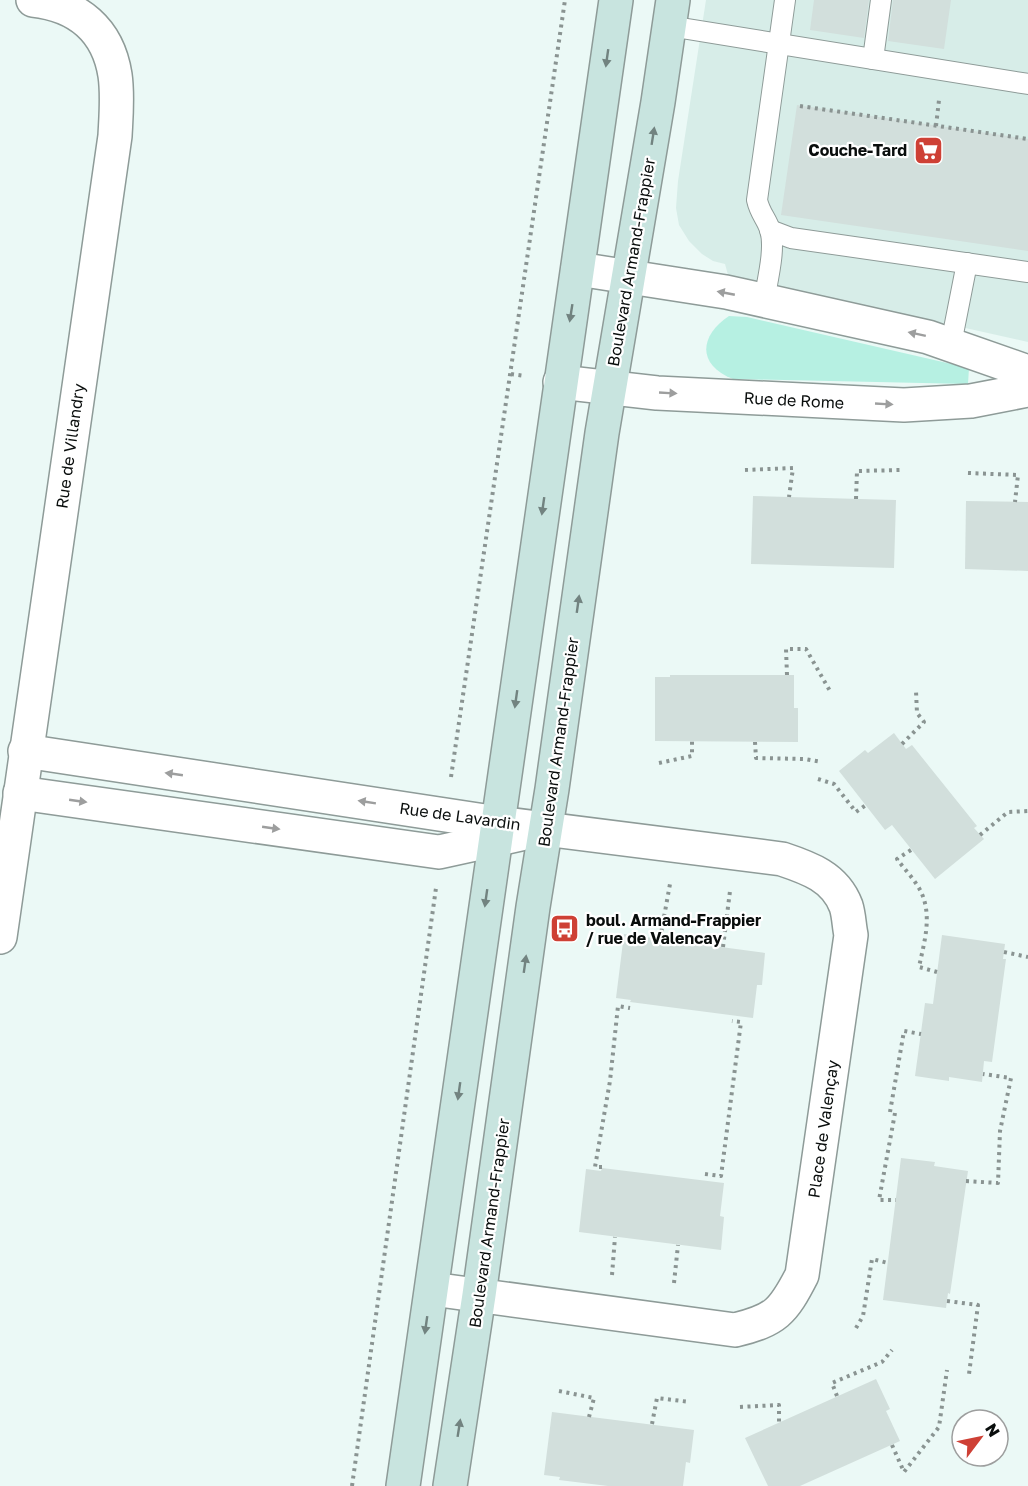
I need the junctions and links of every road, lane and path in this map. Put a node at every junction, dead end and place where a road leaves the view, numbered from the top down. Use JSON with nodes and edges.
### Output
{"nodes":[{"id":1,"x":33,"y":0,"type":"edge"},
{"id":2,"x":565,"y":0,"type":"edge"},
{"id":3,"x":616,"y":0,"type":"edge"},
{"id":4,"x":785,"y":0,"type":"edge"},
{"id":5,"x":881,"y":0,"type":"edge"},
{"id":6,"x":671,"y":13,"type":"edge"},
{"id":7,"x":779,"y":44,"type":"junction"},
{"id":8,"x":873,"y":59,"type":"junction"},
{"id":9,"x":1028,"y":84,"type":"edge"},
{"id":10,"x":797,"y":105,"type":"dead end"},
{"id":11,"x":1028,"y":139,"type":"edge"},
{"id":12,"x":770,"y":230,"type":"junction"},
{"id":13,"x":967,"y":263,"type":"junction"},
{"id":14,"x":578,"y":269,"type":"junction"},
{"id":15,"x":1028,"y":272,"type":"edge"},
{"id":16,"x":629,"y":276,"type":"junction"},
{"id":17,"x":764,"y":301,"type":"junction"},
{"id":18,"x":951,"y":344,"type":"junction"},
{"id":19,"x":1028,"y":372,"type":"edge"},
{"id":20,"x":560,"y":382,"type":"junction"},
{"id":21,"x":610,"y":387,"type":"junction"},
{"id":22,"x":1028,"y":390,"type":"edge"},
{"id":23,"x":745,"y":470,"type":"dead end"},
{"id":24,"x":900,"y":470,"type":"dead end"},
{"id":25,"x":968,"y":473,"type":"dead end"},
{"id":26,"x":789,"y":497,"type":"dead end"},
{"id":27,"x":856,"y":499,"type":"dead end"},
{"id":28,"x":1015,"y":502,"type":"dead end"},
{"id":29,"x":787,"y":675,"type":"dead end"},
{"id":30,"x":830,"y":691,"type":"dead end"},
{"id":31,"x":916,"y":691,"type":"dead end"},
{"id":32,"x":692,"y":741,"type":"dead end"},
{"id":33,"x":755,"y":742,"type":"dead end"},
{"id":34,"x":902,"y":744,"type":"dead end"},
{"id":35,"x":26,"y":751,"type":"junction"},
{"id":36,"x":822,"y":762,"type":"dead end"},
{"id":37,"x":659,"y":763,"type":"dead end"},
{"id":38,"x":451,"y":778,"type":"dead end"},
{"id":39,"x":818,"y":779,"type":"dead end"},
{"id":40,"x":20,"y":793,"type":"junction"},
{"id":41,"x":866,"y":805,"type":"dead end"},
{"id":42,"x":1028,"y":811,"type":"edge"},
{"id":43,"x":546,"y":828,"type":"junction"},
{"id":44,"x":496,"y":831,"type":"junction"},
{"id":45,"x":980,"y":835,"type":"dead end"},
{"id":46,"x":676,"y":845,"type":"junction"},
{"id":47,"x":911,"y":850,"type":"dead end"},
{"id":48,"x":735,"y":853,"type":"junction"},
{"id":49,"x":436,"y":890,"type":"dead end"},
{"id":50,"x":0,"y":937,"type":"edge"},
{"id":51,"x":660,"y":939,"type":"dead end"},
{"id":52,"x":723,"y":947,"type":"dead end"},
{"id":53,"x":1004,"y":952,"type":"dead end"},
{"id":54,"x":1028,"y":957,"type":"edge"},
{"id":55,"x":937,"y":972,"type":"dead end"},
{"id":56,"x":630,"y":1008,"type":"dead end"},
{"id":57,"x":732,"y":1021,"type":"dead end"},
{"id":58,"x":921,"y":1034,"type":"dead end"},
{"id":59,"x":983,"y":1074,"type":"dead end"},
{"id":60,"x":602,"y":1167,"type":"dead end"},
{"id":61,"x":705,"y":1174,"type":"dead end"},
{"id":62,"x":966,"y":1181,"type":"dead end"},
{"id":63,"x":896,"y":1200,"type":"dead end"},
{"id":64,"x":888,"y":1263,"type":"dead end"},
{"id":65,"x":432,"y":1289,"type":"junction"},
{"id":66,"x":479,"y":1295,"type":"junction"},
{"id":67,"x":947,"y":1301,"type":"dead end"},
{"id":68,"x":856,"y":1328,"type":"dead end"},
{"id":69,"x":892,"y":1350,"type":"dead end"},
{"id":70,"x":947,"y":1370,"type":"dead end"},
{"id":71,"x":969,"y":1374,"type":"dead end"},
{"id":72,"x":559,"y":1391,"type":"dead end"},
{"id":73,"x":837,"y":1396,"type":"dead end"},
{"id":74,"x":690,"y":1402,"type":"dead end"},
{"id":75,"x":740,"y":1407,"type":"dead end"},
{"id":76,"x":589,"y":1417,"type":"dead end"},
{"id":77,"x":779,"y":1422,"type":"dead end"},
{"id":78,"x":652,"y":1424,"type":"dead end"},
{"id":79,"x":892,"y":1445,"type":"dead end"},
{"id":80,"x":352,"y":1486,"type":"edge"},
{"id":81,"x":403,"y":1486,"type":"edge"},
{"id":82,"x":450,"y":1486,"type":"edge"}],
"edges":[{"from":1,"to":35,"type":"street","name":"Rue de Villandry"},
{"from":2,"to":38,"type":"path"},
{"from":3,"to":14,"type":"street","one_way":true},
{"from":4,"to":7,"type":"lane"},
{"from":5,"to":8,"type":"lane"},
{"from":6,"to":7,"type":"lane"},
{"from":16,"to":6,"type":"street","name":"Boulevard Armand-Frappier","one_way":true},
{"from":7,"to":8,"type":"lane"},
{"from":7,"to":12,"type":"lane"},
{"from":8,"to":9,"type":"lane"},
{"from":10,"to":11,"type":"path"},
{"from":12,"to":13,"type":"lane"},
{"from":12,"to":17,"type":"lane"},
{"from":13,"to":15,"type":"lane"},
{"from":13,"to":18,"type":"lane"},
{"from":14,"to":16,"type":"street"},
{"from":14,"to":20,"type":"street","one_way":true},
{"from":17,"to":16,"type":"street","one_way":true},
{"from":16,"to":21,"type":"street","name":"Boulevard Armand-Frappier"},
{"from":18,"to":17,"type":"street","one_way":true},
{"from":18,"to":19,"type":"street"},
{"from":20,"to":21,"type":"street","name":"Rue de Rome"},
{"from":20,"to":44,"type":"street","one_way":true},
{"from":21,"to":22,"type":"street","name":"Rue de Rome","one_way":true},
{"from":43,"to":21,"type":"street","name":"Boulevard Armand-Frappier","one_way":true},
{"from":23,"to":26,"type":"path"},
{"from":24,"to":27,"type":"path"},
{"from":25,"to":28,"type":"path"},
{"from":29,"to":30,"type":"path"},
{"from":31,"to":34,"type":"path"},
{"from":32,"to":37,"type":"path"},
{"from":33,"to":36,"type":"path"},
{"from":35,"to":40,"type":"street","name":"Rue de Villandry"},
{"from":44,"to":35,"type":"street","name":"Rue de Lavardin","one_way":true},
{"from":39,"to":41,"type":"path"},
{"from":40,"to":44,"type":"street","name":"Rue de Lavardin","one_way":true},
{"from":40,"to":50,"type":"street","name":"Rue de Villandry"},
{"from":42,"to":45,"type":"path"},
{"from":43,"to":44,"type":"street","name":"Rue de Lavardin"},
{"from":43,"to":46,"type":"street","name":"Place de Valençay"},
{"from":66,"to":43,"type":"street","name":"Boulevard Armand-Frappier","one_way":true},
{"from":44,"to":65,"type":"street","one_way":true},
{"from":46,"to":48,"type":"street","name":"Place de Valençay"},
{"from":46,"to":51,"type":"path"},
{"from":47,"to":55,"type":"path"},
{"from":48,"to":52,"type":"path"},
{"from":48,"to":66,"type":"street","name":"Place de Valençay"},
{"from":49,"to":80,"type":"path"},
{"from":53,"to":54,"type":"path"},
{"from":56,"to":60,"type":"path"},
{"from":57,"to":61,"type":"path"},
{"from":58,"to":63,"type":"path"},
{"from":59,"to":62,"type":"path"},
{"from":64,"to":68,"type":"path"},
{"from":65,"to":66,"type":"street","name":"Place de Valençay"},
{"from":65,"to":81,"type":"street","one_way":true},
{"from":82,"to":66,"type":"street","name":"Boulevard Armand-Frappier","one_way":true},
{"from":67,"to":71,"type":"path"},
{"from":69,"to":73,"type":"path"},
{"from":70,"to":79,"type":"path"},
{"from":72,"to":76,"type":"path"},
{"from":74,"to":78,"type":"path"},
{"from":75,"to":77,"type":"path"}]}
